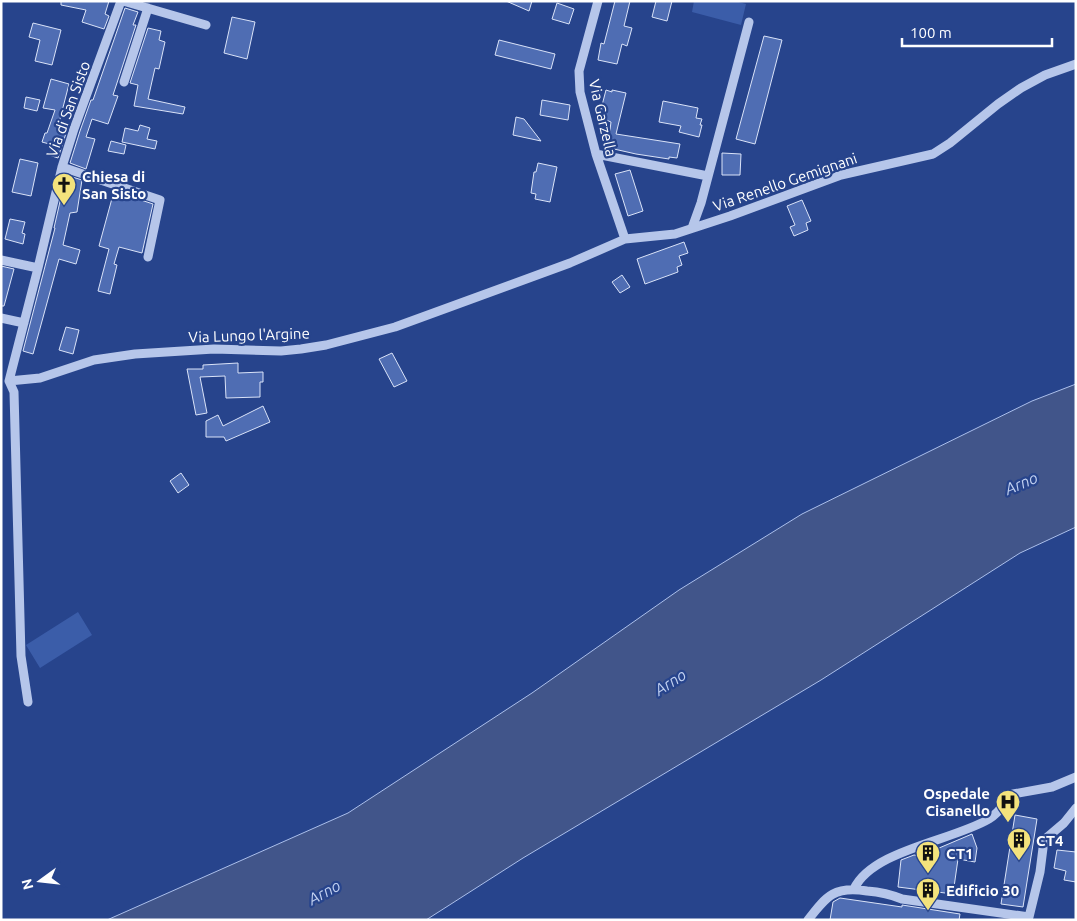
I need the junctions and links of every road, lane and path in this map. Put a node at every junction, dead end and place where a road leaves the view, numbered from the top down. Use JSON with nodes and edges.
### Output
{"nodes":[{"id":1,"x":122,"y":1,"type":"edge"},
{"id":2,"x":598,"y":1,"type":"edge"},
{"id":3,"x":148,"y":8,"type":"junction"},
{"id":4,"x":749,"y":22,"type":"dead end"},
{"id":5,"x":206,"y":24,"type":"dead end"},
{"id":6,"x":1076,"y":64,"type":"edge"},
{"id":7,"x":124,"y":82,"type":"dead end"},
{"id":8,"x":596,"y":154,"type":"junction"},
{"id":9,"x":62,"y":168,"type":"junction"},
{"id":10,"x":708,"y":176,"type":"junction"},
{"id":11,"x":692,"y":228,"type":"junction"},
{"id":12,"x":625,"y":239,"type":"junction"},
{"id":13,"x":148,"y":257,"type":"dead end"},
{"id":14,"x":1,"y":260,"type":"edge"},
{"id":15,"x":38,"y":268,"type":"junction"},
{"id":16,"x":1,"y":318,"type":"edge"},
{"id":17,"x":24,"y":323,"type":"junction"},
{"id":18,"x":9,"y":381,"type":"junction"},
{"id":19,"x":28,"y":702,"type":"dead end"},
{"id":20,"x":1076,"y":777,"type":"edge"},
{"id":21,"x":1076,"y":808,"type":"edge"},
{"id":22,"x":854,"y":889,"type":"junction"},
{"id":23,"x":808,"y":920,"type":"edge"}],
"edges":[{"from":1,"to":3,"type":"street"},
{"from":1,"to":9,"type":"street","name":"Via di San Sisto"},
{"from":2,"to":8,"type":"street","name":"Via Garzella"},
{"from":3,"to":5,"type":"street"},
{"from":3,"to":7,"type":"street"},
{"from":4,"to":10,"type":"street"},
{"from":6,"to":11,"type":"street","name":"Via Renello Gemignani"},
{"from":8,"to":10,"type":"street"},
{"from":8,"to":12,"type":"street","name":"Via Garzella"},
{"from":9,"to":13,"type":"street"},
{"from":9,"to":15,"type":"street","name":"Via di San Sisto"},
{"from":10,"to":11,"type":"street"},
{"from":11,"to":12,"type":"street","name":"Via Renello Gemignani"},
{"from":12,"to":18,"type":"street","name":"Via Lungo l'Argine"},
{"from":14,"to":15,"type":"street"},
{"from":15,"to":17,"type":"street","name":"Via di San Sisto"},
{"from":16,"to":17,"type":"street"},
{"from":17,"to":18,"type":"street","name":"Via di San Sisto"},
{"from":18,"to":19,"type":"street","name":"Via di San Sisto"},
{"from":20,"to":22,"type":"street"},
{"from":21,"to":22,"type":"street"},
{"from":22,"to":23,"type":"street"}]}
